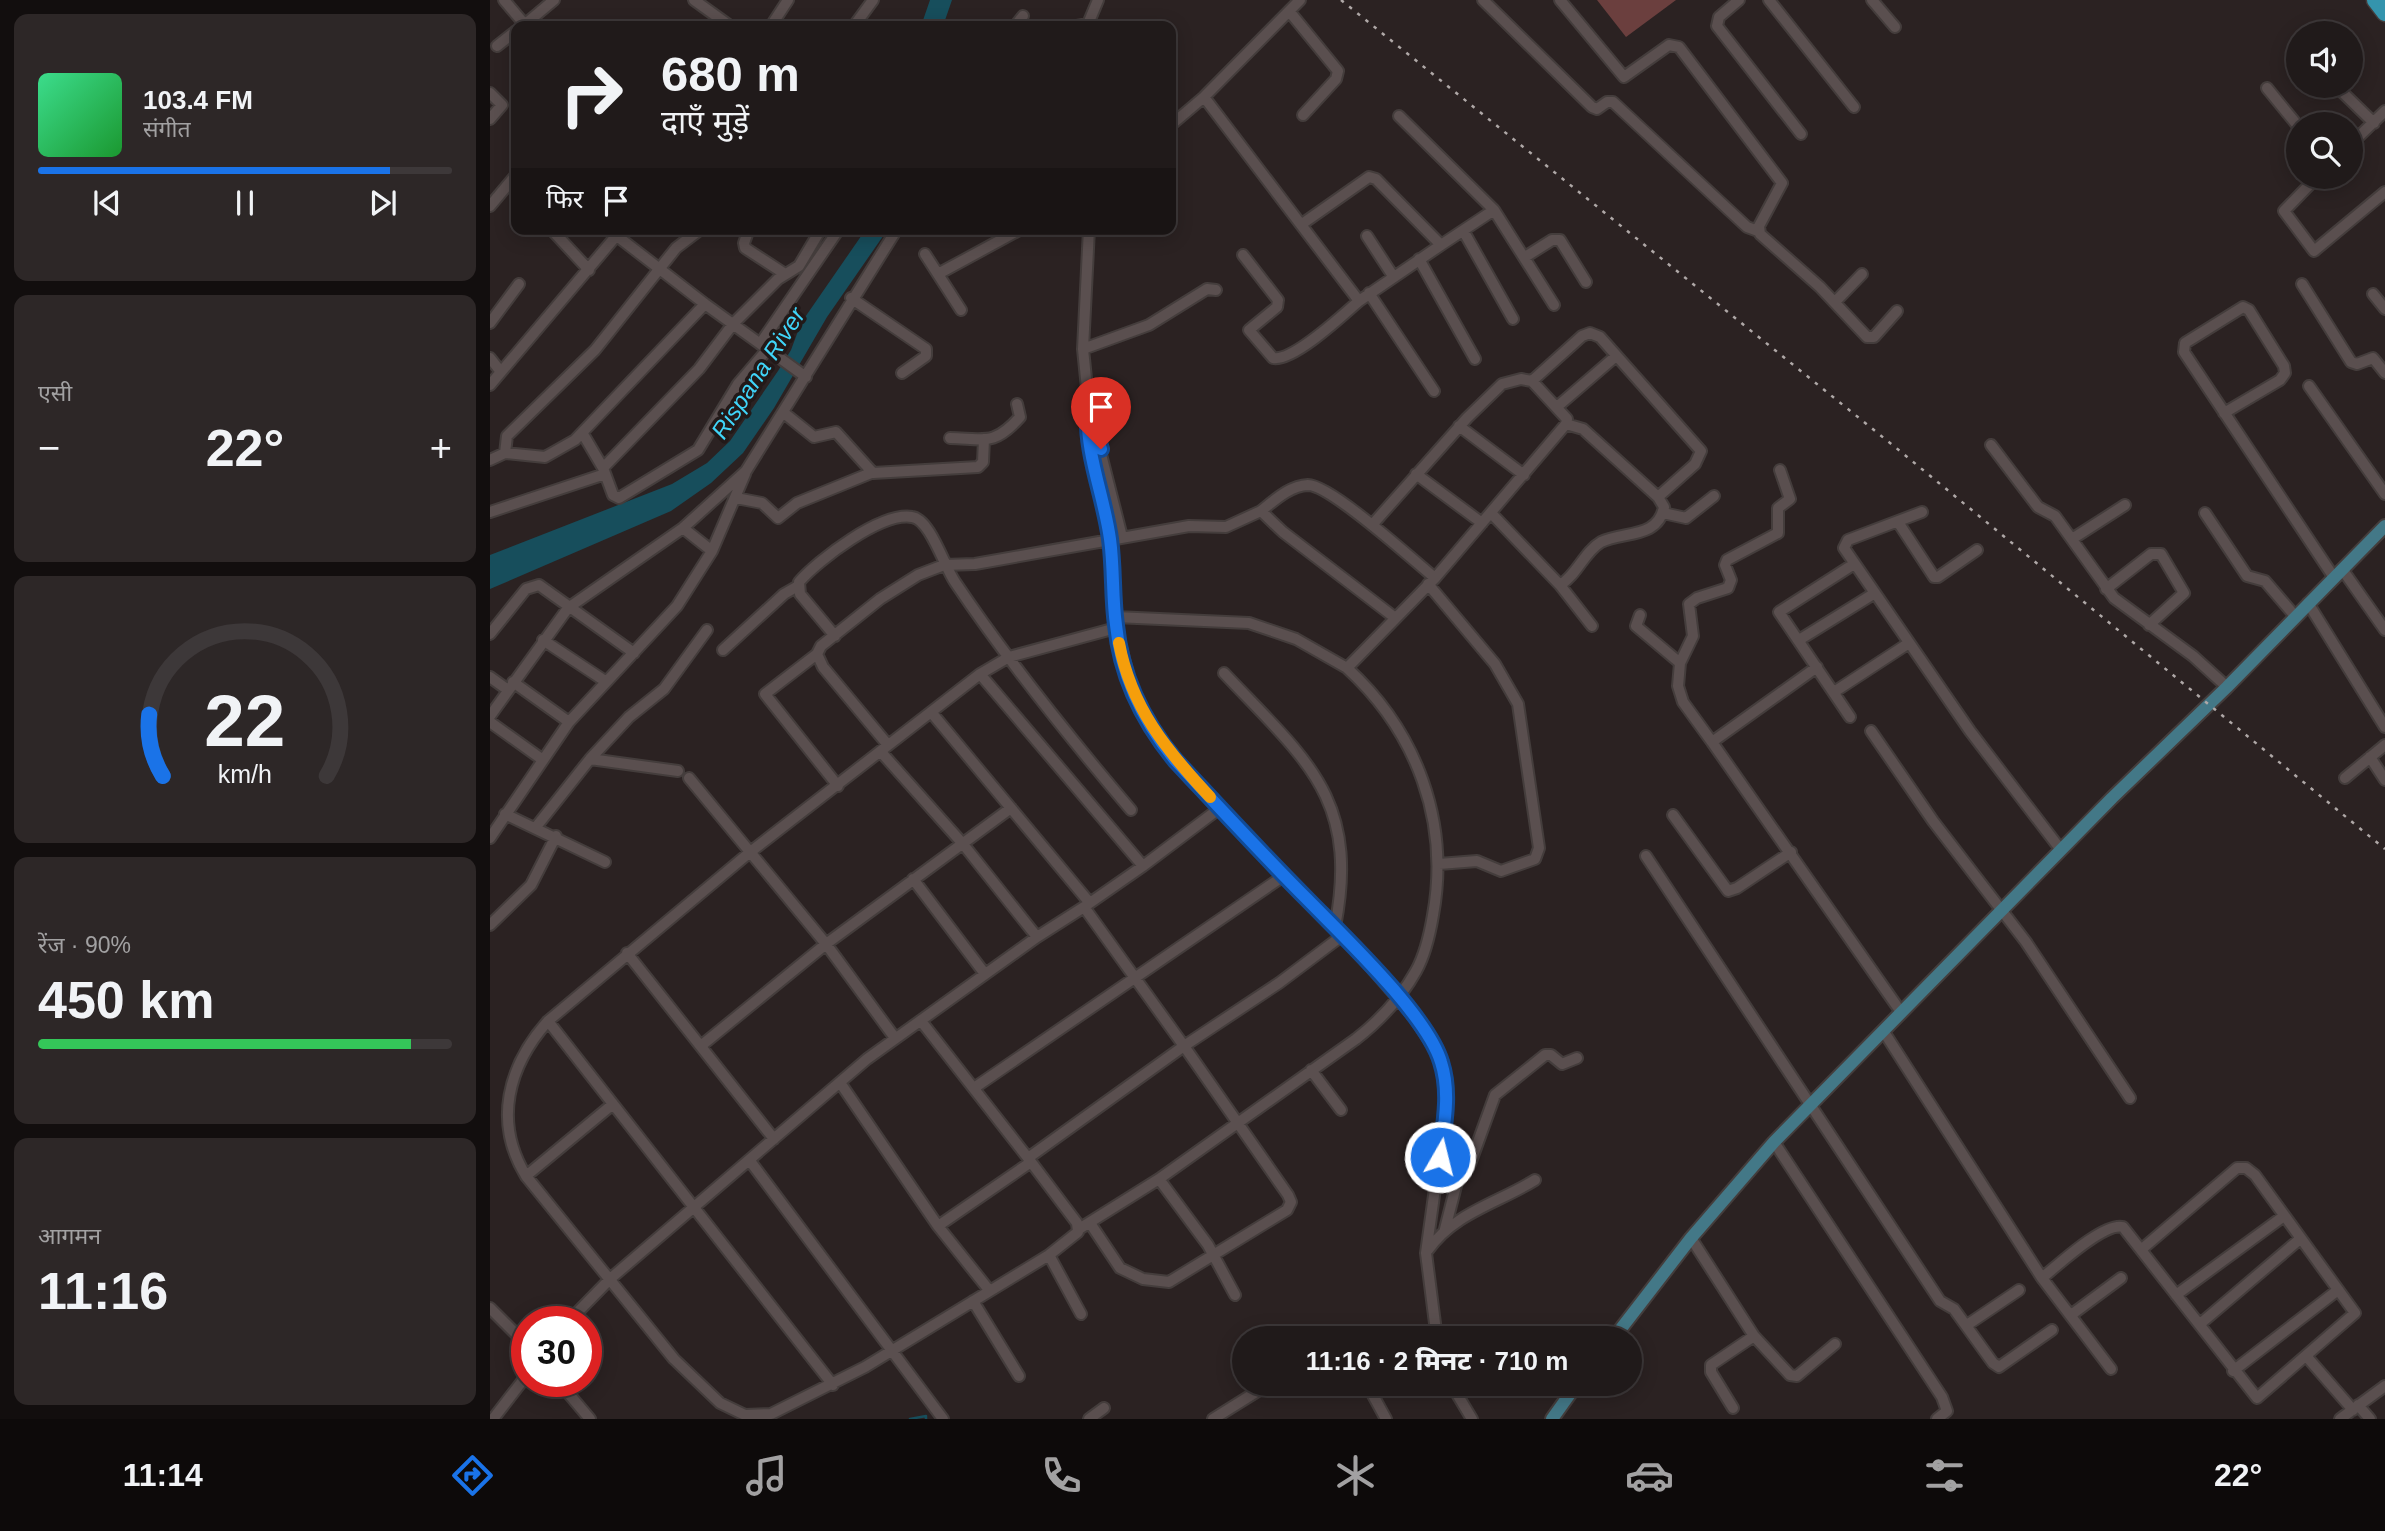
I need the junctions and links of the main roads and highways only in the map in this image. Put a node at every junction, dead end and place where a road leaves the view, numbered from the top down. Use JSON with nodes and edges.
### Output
{"nodes":[{"id":1,"x":2375,"y":0,"type":"edge"},
{"id":2,"x":2385,"y":13,"type":"edge"},
{"id":3,"x":2385,"y":526,"type":"edge"},
{"id":4,"x":1623,"y":1326,"type":"edge"},
{"id":5,"x":1568,"y":1396,"type":"edge"},
{"id":6,"x":1552,"y":1419,"type":"edge"}],
"edges":[{"from":1,"to":2,"type":"highway"},
{"from":3,"to":4,"type":"main road"},
{"from":5,"to":6,"type":"main road"}]}
